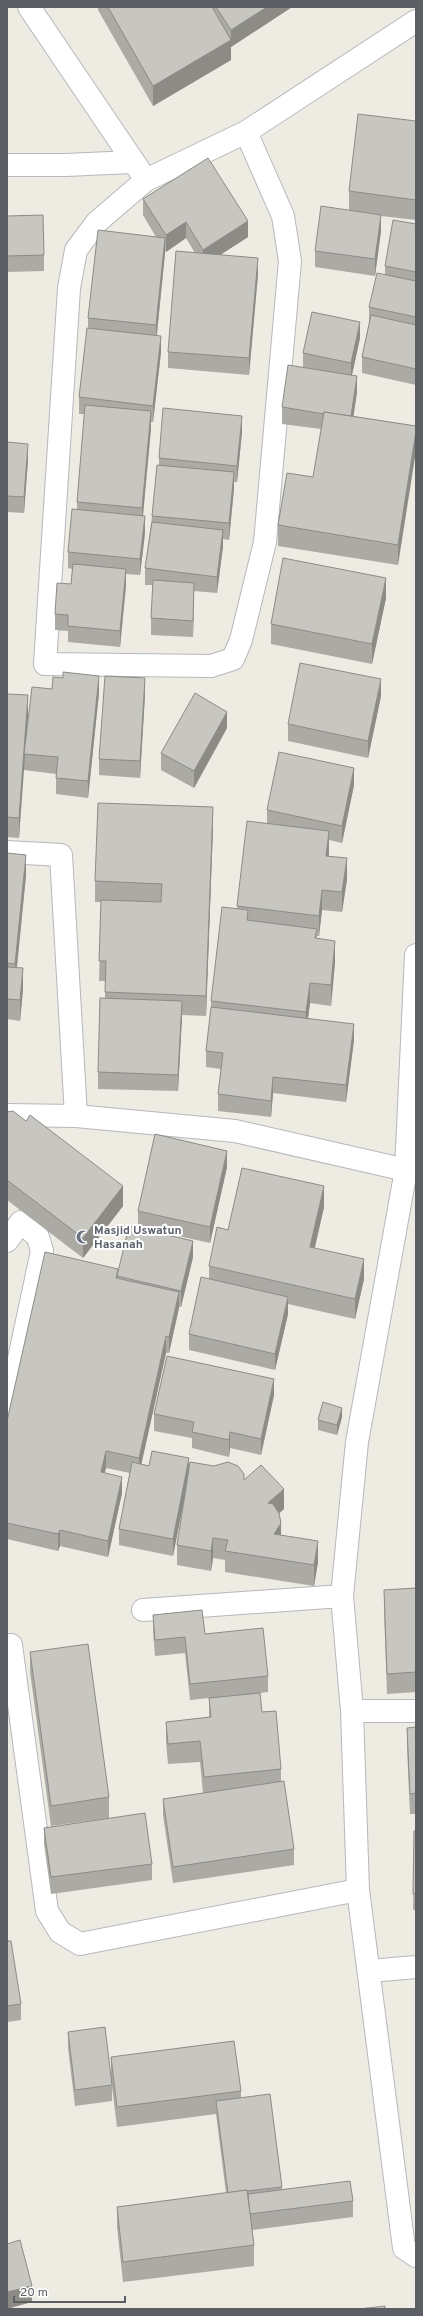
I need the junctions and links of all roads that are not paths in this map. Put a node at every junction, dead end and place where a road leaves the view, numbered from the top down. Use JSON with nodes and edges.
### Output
{"nodes":[{"id":1,"x":29,"y":7,"type":"edge"},
{"id":2,"x":416,"y":21,"type":"edge"},
{"id":3,"x":246,"y":132,"type":"junction"},
{"id":4,"x":133,"y":162,"type":"junction"},
{"id":5,"x":7,"y":165,"type":"edge"},
{"id":6,"x":146,"y":180,"type":"junction"},
{"id":7,"x":7,"y":852,"type":"edge"},
{"id":8,"x":416,"y":955,"type":"edge"},
{"id":9,"x":7,"y":1115,"type":"edge"},
{"id":10,"x":76,"y":1116,"type":"junction"},
{"id":11,"x":411,"y":1170,"type":"edge"},
{"id":12,"x":7,"y":1241,"type":"edge"},
{"id":13,"x":7,"y":1415,"type":"edge"},
{"id":14,"x":342,"y":1596,"type":"junction"},
{"id":15,"x":143,"y":1610,"type":"dead end"},
{"id":16,"x":11,"y":1645,"type":"dead end"},
{"id":17,"x":352,"y":1710,"type":"junction"},
{"id":18,"x":416,"y":1711,"type":"edge"},
{"id":19,"x":358,"y":1890,"type":"junction"},
{"id":20,"x":416,"y":1967,"type":"edge"},
{"id":21,"x":370,"y":1971,"type":"junction"},
{"id":22,"x":416,"y":2256,"type":"edge"}],
"edges":[{"from":1,"to":4,"type":"street"},
{"from":2,"to":3,"type":"street"},
{"from":3,"to":6,"type":"street"},
{"from":3,"to":6,"type":"street"},
{"from":4,"to":5,"type":"street"},
{"from":4,"to":6,"type":"street"},
{"from":7,"to":10,"type":"street"},
{"from":8,"to":11,"type":"street"},
{"from":9,"to":10,"type":"street"},
{"from":10,"to":11,"type":"street"},
{"from":11,"to":14,"type":"street"},
{"from":12,"to":13,"type":"street"},
{"from":14,"to":15,"type":"street"},
{"from":14,"to":17,"type":"street"},
{"from":16,"to":19,"type":"street"},
{"from":17,"to":18,"type":"street"},
{"from":17,"to":19,"type":"street"},
{"from":19,"to":21,"type":"street"},
{"from":20,"to":21,"type":"street"},
{"from":21,"to":22,"type":"street"}]}
